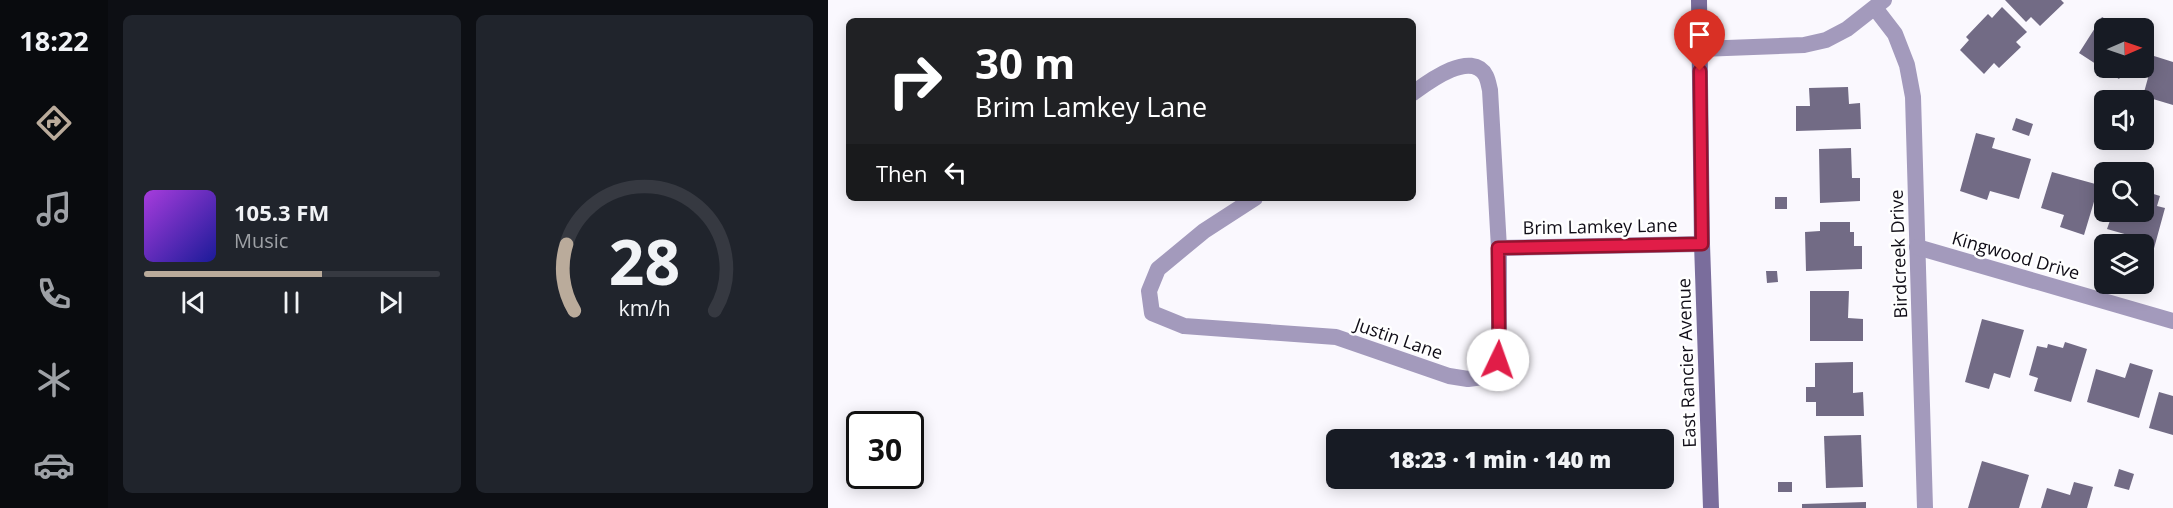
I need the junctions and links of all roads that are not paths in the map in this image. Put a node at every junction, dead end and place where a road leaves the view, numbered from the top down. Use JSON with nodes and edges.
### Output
{"nodes":[{"id":1,"x":1699,"y":0,"type":"edge"},
{"id":2,"x":1879,"y":4,"type":"edge"},
{"id":3,"x":1700,"y":50,"type":"junction"},
{"id":4,"x":1416,"y":91,"type":"edge"},
{"id":5,"x":1249,"y":201,"type":"edge"},
{"id":6,"x":1702,"y":244,"type":"junction"},
{"id":7,"x":1917,"y":247,"type":"junction"},
{"id":8,"x":1498,"y":248,"type":"junction"},
{"id":9,"x":2173,"y":321,"type":"edge"},
{"id":10,"x":1711,"y":508,"type":"edge"},
{"id":11,"x":1925,"y":508,"type":"edge"}],
"edges":[{"from":1,"to":3,"type":"main road","name":"East Rancier Avenue"},
{"from":2,"to":3,"type":"street"},
{"from":2,"to":7,"type":"street","name":"Birdcreek Drive"},
{"from":3,"to":6,"type":"main road","name":"East Rancier Avenue"},
{"from":4,"to":8,"type":"street","name":"Justin Lane"},
{"from":5,"to":8,"type":"street","name":"Justin Lane"},
{"from":6,"to":8,"type":"street","name":"Brim Lamkey Lane"},
{"from":6,"to":10,"type":"main road","name":"East Rancier Avenue"},
{"from":7,"to":9,"type":"street","name":"Kingwood Drive"},
{"from":7,"to":11,"type":"street","name":"Birdcreek Drive"}]}
